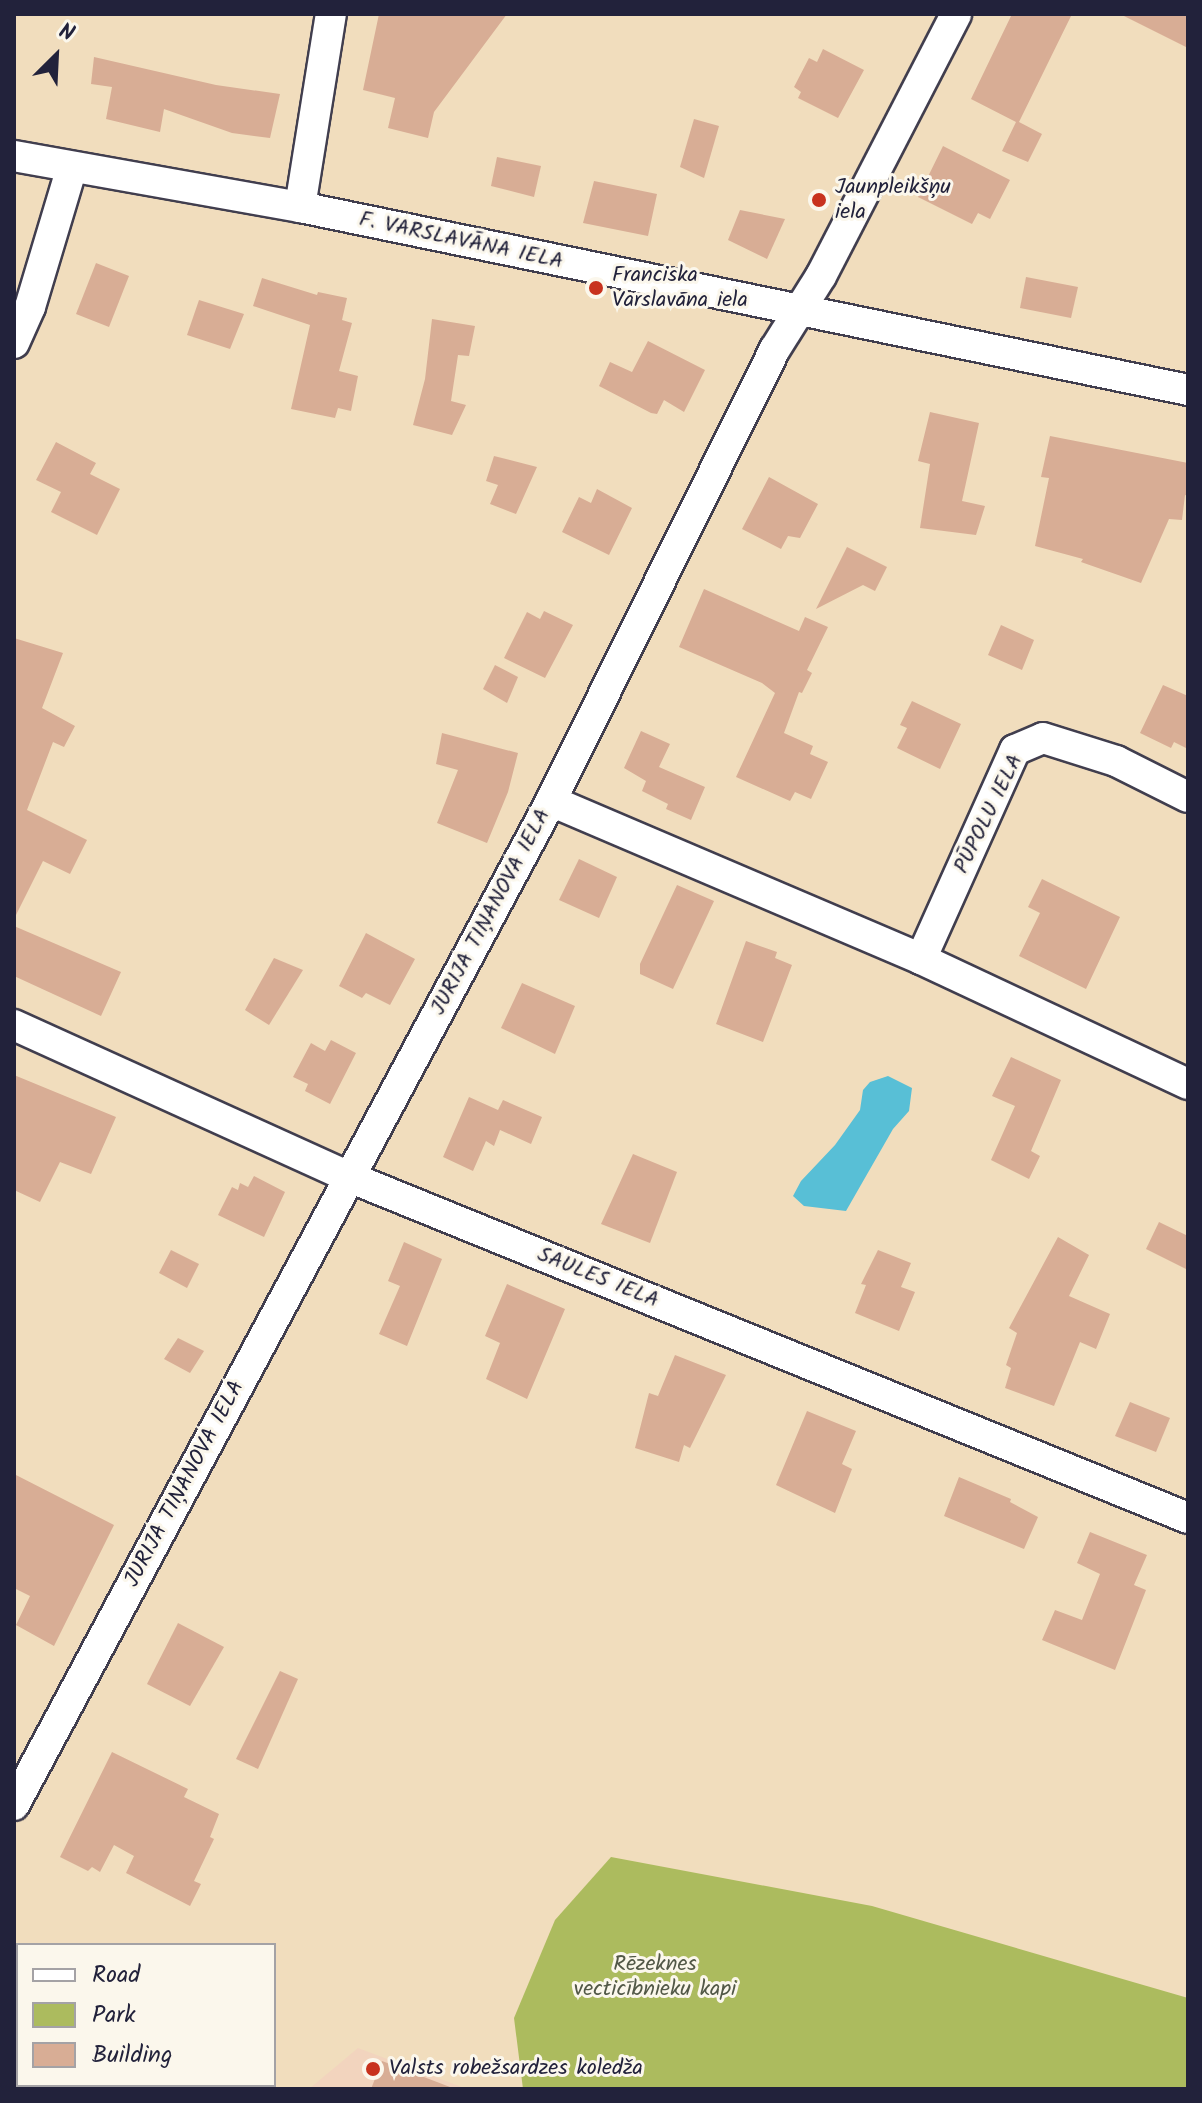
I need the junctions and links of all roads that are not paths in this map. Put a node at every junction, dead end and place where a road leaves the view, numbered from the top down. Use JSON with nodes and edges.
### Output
{"nodes":[{"id":1,"x":331,"y":14,"type":"edge"},
{"id":2,"x":956,"y":14,"type":"edge"},
{"id":3,"x":14,"y":156,"type":"edge"},
{"id":4,"x":72,"y":167,"type":"junction"},
{"id":5,"x":300,"y":207,"type":"junction"},
{"id":6,"x":800,"y":312,"type":"junction"},
{"id":7,"x":14,"y":343,"type":"edge"},
{"id":8,"x":1188,"y":390,"type":"edge"},
{"id":9,"x":1188,"y":797,"type":"edge"},
{"id":10,"x":551,"y":801,"type":"junction"},
{"id":11,"x":921,"y":959,"type":"junction"},
{"id":12,"x":14,"y":1025,"type":"edge"},
{"id":13,"x":1188,"y":1084,"type":"edge"},
{"id":14,"x":349,"y":1177,"type":"junction"},
{"id":15,"x":1188,"y":1518,"type":"edge"},
{"id":16,"x":14,"y":1805,"type":"edge"}],
"edges":[{"from":1,"to":5,"type":"street"},
{"from":2,"to":6,"type":"street","name":"JURIJA TIŅANOVA IELA"},
{"from":3,"to":4,"type":"street","name":"F. VARSLAVĀNA IELA"},
{"from":4,"to":5,"type":"street","name":"F. VARSLAVĀNA IELA"},
{"from":4,"to":7,"type":"street"},
{"from":5,"to":6,"type":"street","name":"F. VARSLAVĀNA IELA"},
{"from":6,"to":8,"type":"street","name":"F. VARSLAVĀNA IELA"},
{"from":6,"to":10,"type":"street","name":"JURIJA TIŅANOVA IELA"},
{"from":9,"to":11,"type":"street","name":"PŪPOLU IELA"},
{"from":10,"to":11,"type":"street"},
{"from":10,"to":14,"type":"street","name":"JURIJA TIŅANOVA IELA"},
{"from":11,"to":13,"type":"street"},
{"from":12,"to":14,"type":"street","name":"SAULES IELA"},
{"from":14,"to":15,"type":"street","name":"SAULES IELA"},
{"from":14,"to":16,"type":"street","name":"JURIJA TIŅANOVA IELA"}]}
